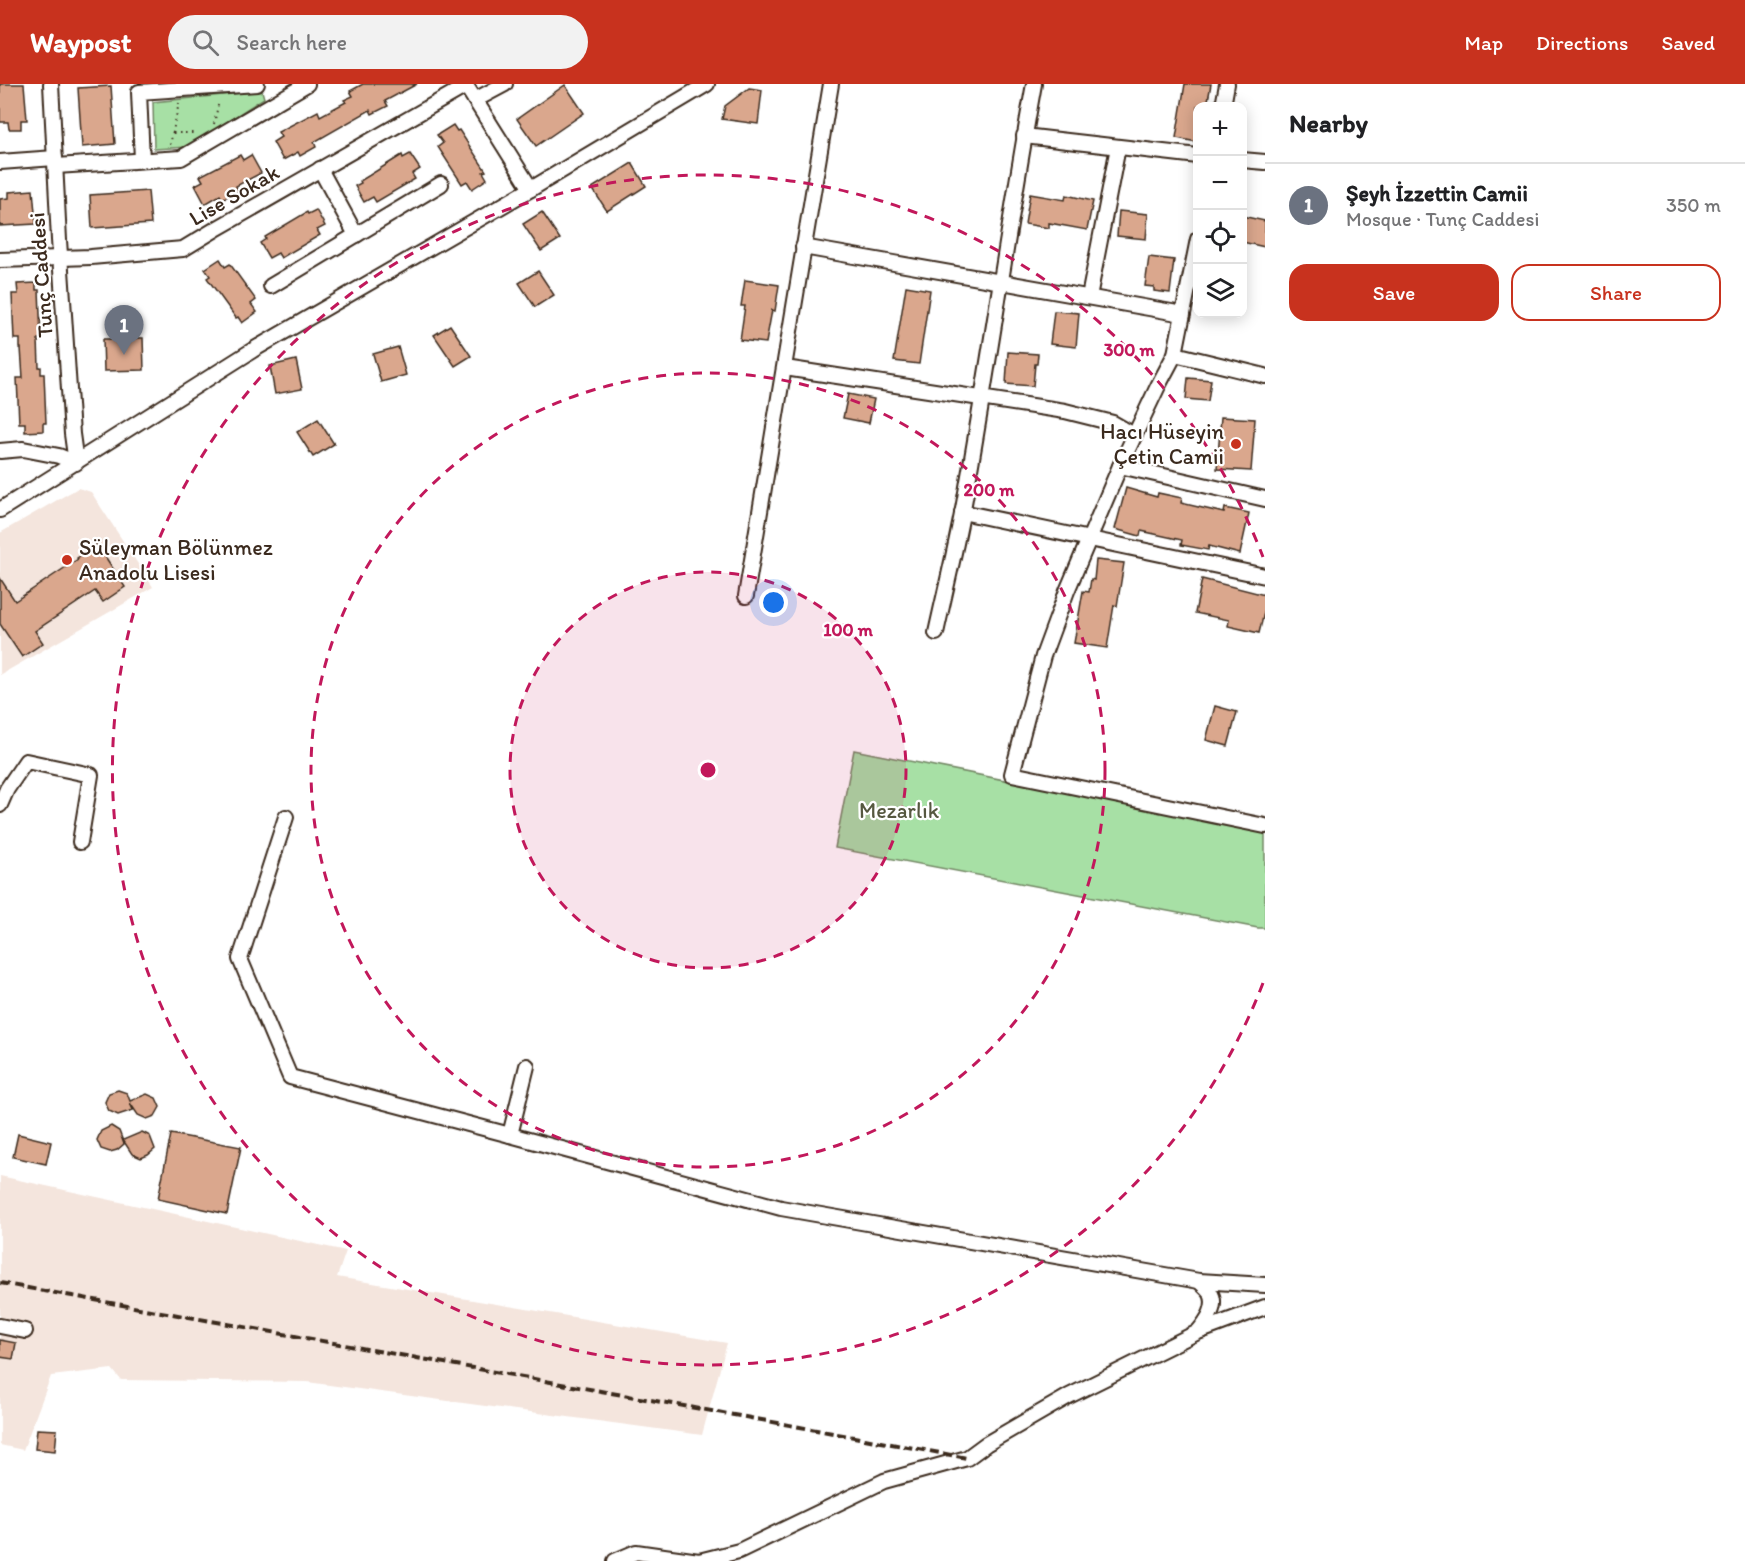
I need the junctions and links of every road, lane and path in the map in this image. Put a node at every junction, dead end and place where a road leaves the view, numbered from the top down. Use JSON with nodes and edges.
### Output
{"nodes":[{"id":1,"x":51,"y":84,"type":"edge"},
{"id":2,"x":257,"y":84,"type":"edge"},
{"id":3,"x":307,"y":84,"type":"edge"},
{"id":4,"x":505,"y":84,"type":"edge"},
{"id":5,"x":707,"y":84,"type":"edge"},
{"id":6,"x":831,"y":84,"type":"edge"},
{"id":7,"x":1034,"y":84,"type":"edge"},
{"id":8,"x":1227,"y":84,"type":"edge"},
{"id":9,"x":466,"y":85,"type":"edge"},
{"id":10,"x":223,"y":86,"type":"junction"},
{"id":11,"x":183,"y":89,"type":"junction"},
{"id":12,"x":475,"y":100,"type":"junction"},
{"id":13,"x":1224,"y":102,"type":"edge"},
{"id":14,"x":173,"y":133,"type":"junction"},
{"id":15,"x":1024,"y":136,"type":"junction"},
{"id":16,"x":211,"y":137,"type":"junction"},
{"id":17,"x":1118,"y":147,"type":"junction"},
{"id":18,"x":1193,"y":156,"type":"edge"},
{"id":19,"x":167,"y":159,"type":"junction"},
{"id":20,"x":142,"y":160,"type":"junction"},
{"id":21,"x":1247,"y":160,"type":"edge"},
{"id":22,"x":0,"y":162,"type":"edge"},
{"id":23,"x":56,"y":162,"type":"junction"},
{"id":24,"x":1265,"y":162,"type":"edge"},
{"id":25,"x":320,"y":170,"type":"junction"},
{"id":26,"x":441,"y":184,"type":"dead end"},
{"id":27,"x":531,"y":189,"type":"junction"},
{"id":28,"x":356,"y":235,"type":"junction"},
{"id":29,"x":803,"y":248,"type":"junction"},
{"id":30,"x":60,"y":258,"type":"junction"},
{"id":31,"x":0,"y":260,"type":"edge"},
{"id":32,"x":1193,"y":260,"type":"edge"},
{"id":33,"x":1000,"y":281,"type":"junction"},
{"id":34,"x":272,"y":286,"type":"dead end"},
{"id":35,"x":1089,"y":297,"type":"junction"},
{"id":36,"x":1183,"y":314,"type":"junction"},
{"id":37,"x":1175,"y":354,"type":"junction"},
{"id":38,"x":784,"y":368,"type":"junction"},
{"id":39,"x":1265,"y":376,"type":"edge"},
{"id":40,"x":982,"y":398,"type":"junction"},
{"id":41,"x":1134,"y":435,"type":"junction"},
{"id":42,"x":0,"y":451,"type":"edge"},
{"id":43,"x":76,"y":463,"type":"junction"},
{"id":44,"x":1120,"y":466,"type":"junction"},
{"id":45,"x":1265,"y":500,"type":"edge"},
{"id":46,"x":0,"y":510,"type":"edge"},
{"id":47,"x":962,"y":512,"type":"junction"},
{"id":48,"x":1089,"y":539,"type":"junction"},
{"id":49,"x":1265,"y":576,"type":"edge"},
{"id":50,"x":746,"y":596,"type":"dead end"},
{"id":51,"x":936,"y":633,"type":"dead end"},
{"id":52,"x":0,"y":805,"type":"edge"},
{"id":53,"x":286,"y":817,"type":"dead end"},
{"id":54,"x":1265,"y":826,"type":"edge"},
{"id":55,"x":80,"y":842,"type":"dead end"},
{"id":56,"x":527,"y":1066,"type":"dead end"},
{"id":57,"x":510,"y":1135,"type":"junction"},
{"id":58,"x":1199,"y":1281,"type":"junction"},
{"id":59,"x":1265,"y":1285,"type":"edge"},
{"id":60,"x":1265,"y":1307,"type":"edge"},
{"id":61,"x":0,"y":1326,"type":"edge"},
{"id":62,"x":25,"y":1331,"type":"dead end"},
{"id":63,"x":1198,"y":1332,"type":"junction"},
{"id":64,"x":615,"y":1561,"type":"edge"},
{"id":65,"x":699,"y":1561,"type":"edge"}],
"edges":[{"from":1,"to":23,"type":"street","name":"Tunç Caddesi"},
{"from":2,"to":10,"type":"street"},
{"from":3,"to":16,"type":"street"},
{"from":4,"to":12,"type":"street"},
{"from":5,"to":27,"type":"street"},
{"from":6,"to":29,"type":"street"},
{"from":7,"to":15,"type":"street"},
{"from":8,"to":13,"type":"street"},
{"from":9,"to":12,"type":"street"},
{"from":9,"to":25,"type":"street","name":"Lise Sokak"},
{"from":10,"to":11,"type":"street"},
{"from":10,"to":16,"type":"path"},
{"from":11,"to":14,"type":"path"},
{"from":11,"to":20,"type":"street"},
{"from":12,"to":27,"type":"street"},
{"from":14,"to":16,"type":"path"},
{"from":14,"to":19,"type":"path"},
{"from":15,"to":17,"type":"street"},
{"from":15,"to":33,"type":"street"},
{"from":16,"to":19,"type":"street"},
{"from":17,"to":18,"type":"street"},
{"from":17,"to":35,"type":"street"},
{"from":19,"to":20,"type":"street"},
{"from":20,"to":23,"type":"street"},
{"from":21,"to":24,"type":"street"},
{"from":22,"to":23,"type":"street"},
{"from":23,"to":30,"type":"street","name":"Tunç Caddesi"},
{"from":25,"to":28,"type":"street"},
{"from":25,"to":30,"type":"street","name":"Lise Sokak"},
{"from":26,"to":28,"type":"street"},
{"from":27,"to":43,"type":"street"},
{"from":28,"to":34,"type":"street"},
{"from":29,"to":33,"type":"street"},
{"from":29,"to":38,"type":"street"},
{"from":30,"to":31,"type":"street","name":"Lise Sokak"},
{"from":30,"to":43,"type":"street","name":"Tunç Caddesi"},
{"from":32,"to":36,"type":"street"},
{"from":33,"to":35,"type":"street"},
{"from":33,"to":40,"type":"street"},
{"from":35,"to":36,"type":"street"},
{"from":36,"to":37,"type":"street"},
{"from":37,"to":39,"type":"street"},
{"from":37,"to":41,"type":"street"},
{"from":38,"to":40,"type":"street"},
{"from":38,"to":50,"type":"street"},
{"from":40,"to":41,"type":"street"},
{"from":40,"to":47,"type":"street"},
{"from":41,"to":44,"type":"street"},
{"from":42,"to":43,"type":"street"},
{"from":43,"to":46,"type":"street"},
{"from":44,"to":45,"type":"street"},
{"from":44,"to":48,"type":"street"},
{"from":47,"to":48,"type":"street"},
{"from":47,"to":51,"type":"street"},
{"from":48,"to":49,"type":"street"},
{"from":48,"to":54,"type":"street"},
{"from":52,"to":55,"type":"street"},
{"from":53,"to":57,"type":"street"},
{"from":56,"to":57,"type":"street"},
{"from":57,"to":58,"type":"street"},
{"from":58,"to":59,"type":"street"},
{"from":58,"to":63,"type":"street"},
{"from":60,"to":63,"type":"street"},
{"from":61,"to":62,"type":"street"},
{"from":63,"to":65,"type":"street"},
{"from":64,"to":65,"type":"street"}]}
